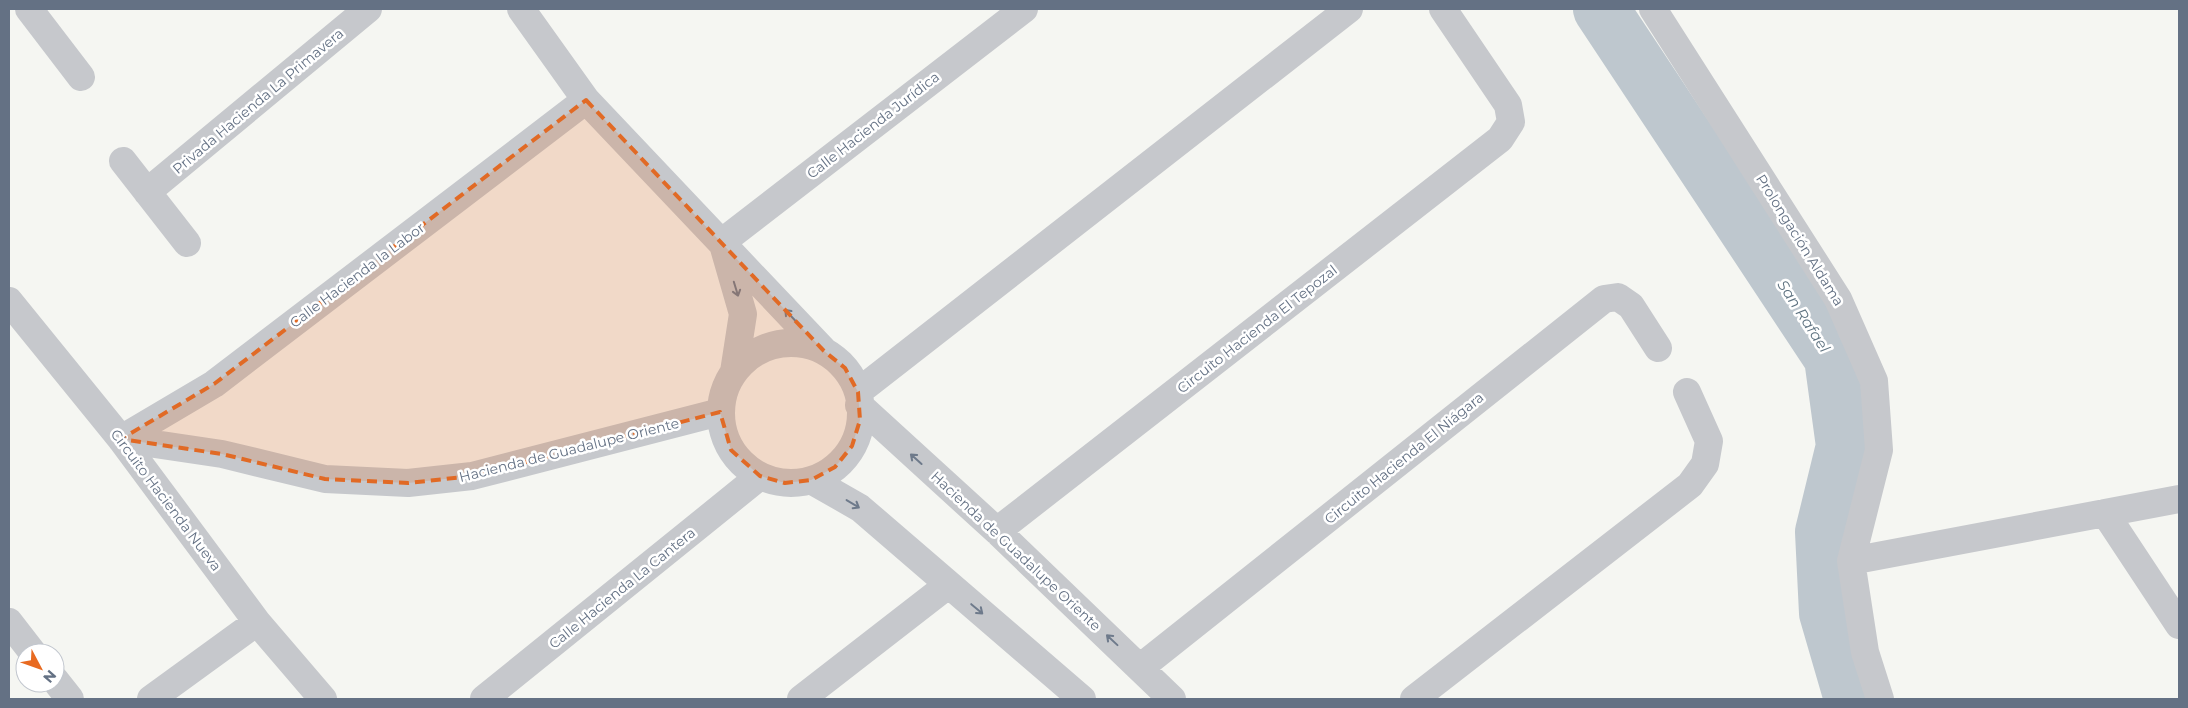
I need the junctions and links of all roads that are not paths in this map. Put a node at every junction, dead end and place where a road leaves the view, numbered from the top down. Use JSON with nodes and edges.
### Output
{"nodes":[{"id":1,"x":368,"y":9,"type":"edge"},
{"id":2,"x":521,"y":9,"type":"edge"},
{"id":3,"x":1024,"y":9,"type":"edge"},
{"id":4,"x":1349,"y":9,"type":"edge"},
{"id":5,"x":1443,"y":9,"type":"edge"},
{"id":6,"x":1653,"y":9,"type":"edge"},
{"id":7,"x":39,"y":13,"type":"edge"},
{"id":8,"x":81,"y":77,"type":"dead end"},
{"id":9,"x":586,"y":100,"type":"junction"},
{"id":10,"x":123,"y":161,"type":"dead end"},
{"id":11,"x":147,"y":192,"type":"junction"},
{"id":12,"x":722,"y":242,"type":"junction"},
{"id":13,"x":187,"y":243,"type":"dead end"},
{"id":14,"x":9,"y":301,"type":"edge"},
{"id":15,"x":1658,"y":348,"type":"dead end"},
{"id":16,"x":824,"y":351,"type":"junction"},
{"id":17,"x":734,"y":372,"type":"junction"},
{"id":18,"x":1687,"y":392,"type":"dead end"},
{"id":19,"x":858,"y":399,"type":"junction"},
{"id":20,"x":720,"y":412,"type":"junction"},
{"id":21,"x":121,"y":438,"type":"junction"},
{"id":22,"x":760,"y":476,"type":"junction"},
{"id":23,"x":811,"y":480,"type":"junction"},
{"id":24,"x":2179,"y":499,"type":"edge"},
{"id":25,"x":2105,"y":513,"type":"junction"},
{"id":26,"x":997,"y":531,"type":"junction"},
{"id":27,"x":1851,"y":561,"type":"junction"},
{"id":28,"x":948,"y":585,"type":"junction"},
{"id":29,"x":9,"y":622,"type":"edge"},
{"id":30,"x":257,"y":622,"type":"junction"},
{"id":31,"x":2179,"y":625,"type":"edge"},
{"id":32,"x":25,"y":643,"type":"edge"},
{"id":33,"x":1141,"y":668,"type":"junction"},
{"id":34,"x":151,"y":699,"type":"edge"},
{"id":35,"x":323,"y":699,"type":"edge"},
{"id":36,"x":484,"y":699,"type":"edge"},
{"id":37,"x":801,"y":699,"type":"edge"},
{"id":38,"x":1082,"y":699,"type":"edge"},
{"id":39,"x":1172,"y":699,"type":"edge"},
{"id":40,"x":1414,"y":699,"type":"edge"},
{"id":41,"x":1880,"y":699,"type":"edge"}],
"edges":[{"from":1,"to":11,"type":"street","name":"Privada Hacienda La Primavera"},
{"from":2,"to":9,"type":"street"},
{"from":3,"to":12,"type":"street","name":"Calle Hacienda Jurídica"},
{"from":4,"to":19,"type":"street"},
{"from":5,"to":26,"type":"street","name":"Circuito Hacienda El Tepozal"},
{"from":6,"to":27,"type":"street","name":"Prolongación Aldama"},
{"from":7,"to":8,"type":"street"},
{"from":9,"to":12,"type":"street"},
{"from":9,"to":21,"type":"street","name":"Calle Hacienda la Labor"},
{"from":10,"to":11,"type":"street"},
{"from":11,"to":13,"type":"street"},
{"from":16,"to":12,"type":"street","one_way":true},
{"from":12,"to":17,"type":"street","one_way":true},
{"from":14,"to":21,"type":"street","name":"Circuito Hacienda Nueva"},
{"from":15,"to":33,"type":"street","name":"Circuito Hacienda El Niágara"},
{"from":16,"to":17,"type":"street"},
{"from":16,"to":19,"type":"street"},
{"from":17,"to":20,"type":"street"},
{"from":18,"to":40,"type":"street"},
{"from":19,"to":23,"type":"street"},
{"from":26,"to":19,"type":"street","name":"Hacienda de Guadalupe Oriente","one_way":true},
{"from":20,"to":21,"type":"street","name":"Hacienda de Guadalupe Oriente"},
{"from":20,"to":22,"type":"street"},
{"from":21,"to":30,"type":"street","name":"Circuito Hacienda Nueva"},
{"from":22,"to":23,"type":"street"},
{"from":22,"to":36,"type":"street","name":"Calle Hacienda La Cantera"},
{"from":23,"to":28,"type":"street","one_way":true},
{"from":24,"to":25,"type":"street"},
{"from":25,"to":27,"type":"street"},
{"from":25,"to":31,"type":"street"},
{"from":33,"to":26,"type":"street","name":"Hacienda de Guadalupe Oriente","one_way":true},
{"from":27,"to":41,"type":"street","name":"Prolongación Aldama"},
{"from":28,"to":37,"type":"street"},
{"from":28,"to":38,"type":"street","one_way":true},
{"from":29,"to":32,"type":"street"},
{"from":30,"to":34,"type":"street"},
{"from":30,"to":35,"type":"street","name":"Circuito Hacienda Nueva"},
{"from":33,"to":39,"type":"street","name":"Hacienda de Guadalupe Oriente"}]}
